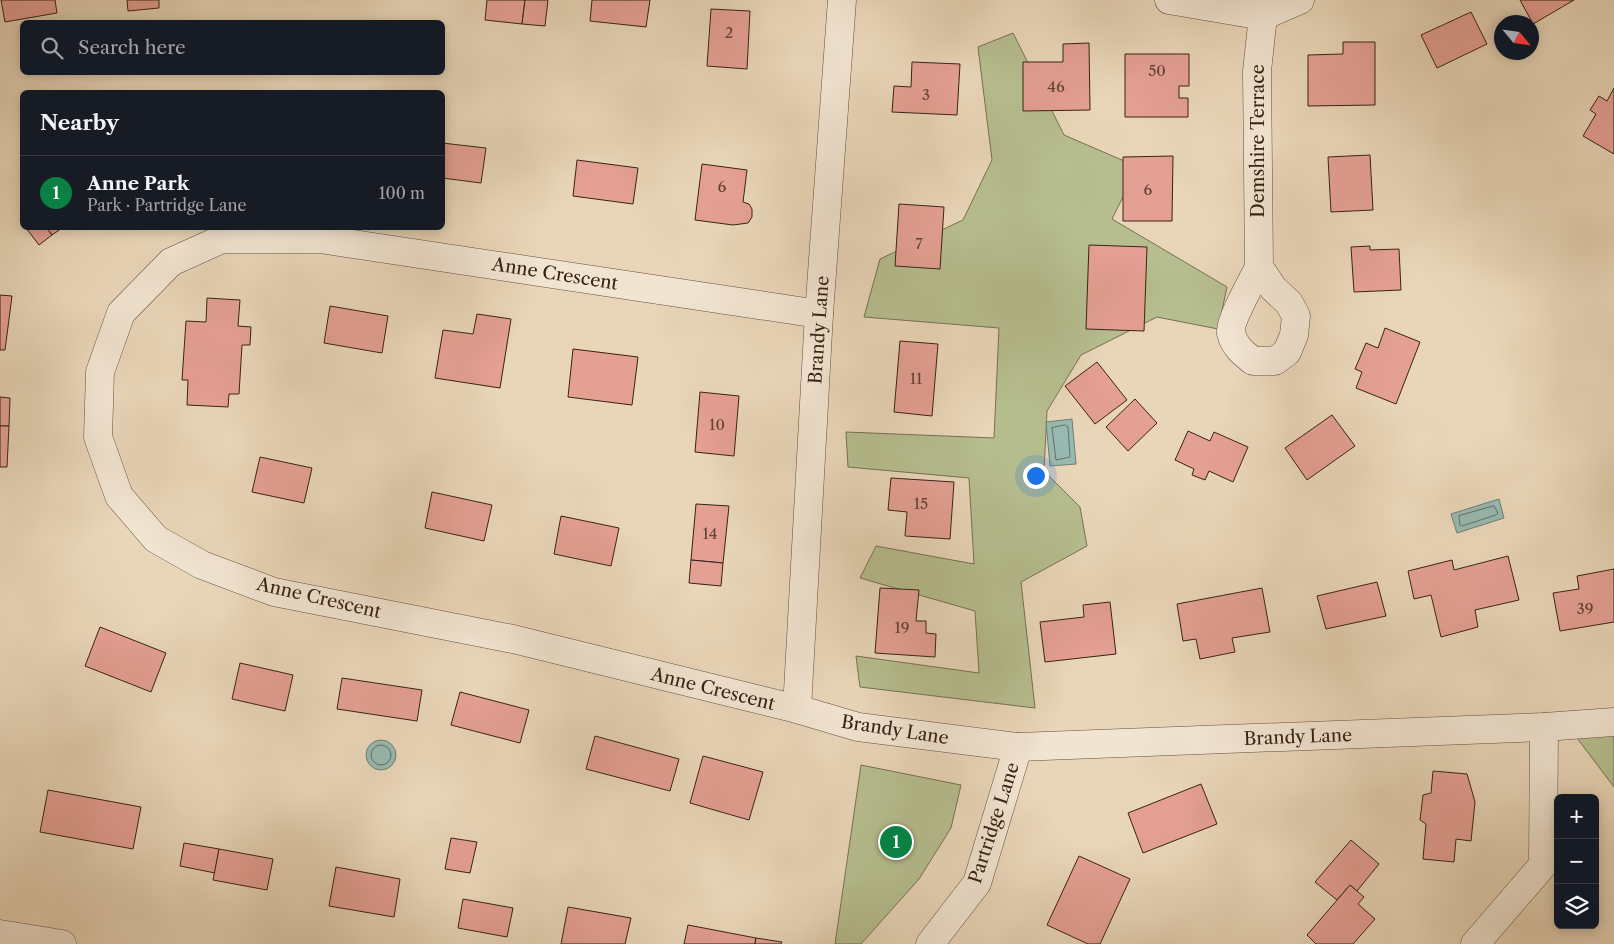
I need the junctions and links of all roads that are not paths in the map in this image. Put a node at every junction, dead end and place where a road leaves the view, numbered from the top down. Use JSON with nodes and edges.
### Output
{"nodes":[{"id":1,"x":842,"y":0,"type":"edge"},
{"id":2,"x":1169,"y":0,"type":"edge"},
{"id":3,"x":1300,"y":0,"type":"edge"},
{"id":4,"x":1263,"y":8,"type":"edge"},
{"id":5,"x":1259,"y":267,"type":"dead end"},
{"id":6,"x":819,"y":314,"type":"junction"},
{"id":7,"x":798,"y":710,"type":"junction"},
{"id":8,"x":1614,"y":722,"type":"edge"},
{"id":9,"x":1544,"y":727,"type":"junction"},
{"id":10,"x":1018,"y":747,"type":"junction"},
{"id":11,"x":0,"y":934,"type":"edge"},
{"id":12,"x":62,"y":944,"type":"edge"},
{"id":13,"x":930,"y":944,"type":"edge"},
{"id":14,"x":1475,"y":944,"type":"edge"}],
"edges":[{"from":1,"to":6,"type":"street","name":"Brandy Lane"},
{"from":2,"to":4,"type":"street"},
{"from":3,"to":4,"type":"street"},
{"from":4,"to":5,"type":"street","name":"Demshire Terrace"},
{"from":6,"to":7,"type":"street","name":"Brandy Lane"},
{"from":6,"to":7,"type":"street","name":"Anne Crescent"},
{"from":7,"to":10,"type":"street","name":"Brandy Lane"},
{"from":8,"to":9,"type":"street","name":"Brandy Lane"},
{"from":9,"to":10,"type":"street","name":"Brandy Lane"},
{"from":9,"to":14,"type":"street"},
{"from":10,"to":13,"type":"street","name":"Partridge Lane"},
{"from":11,"to":12,"type":"street"}]}
